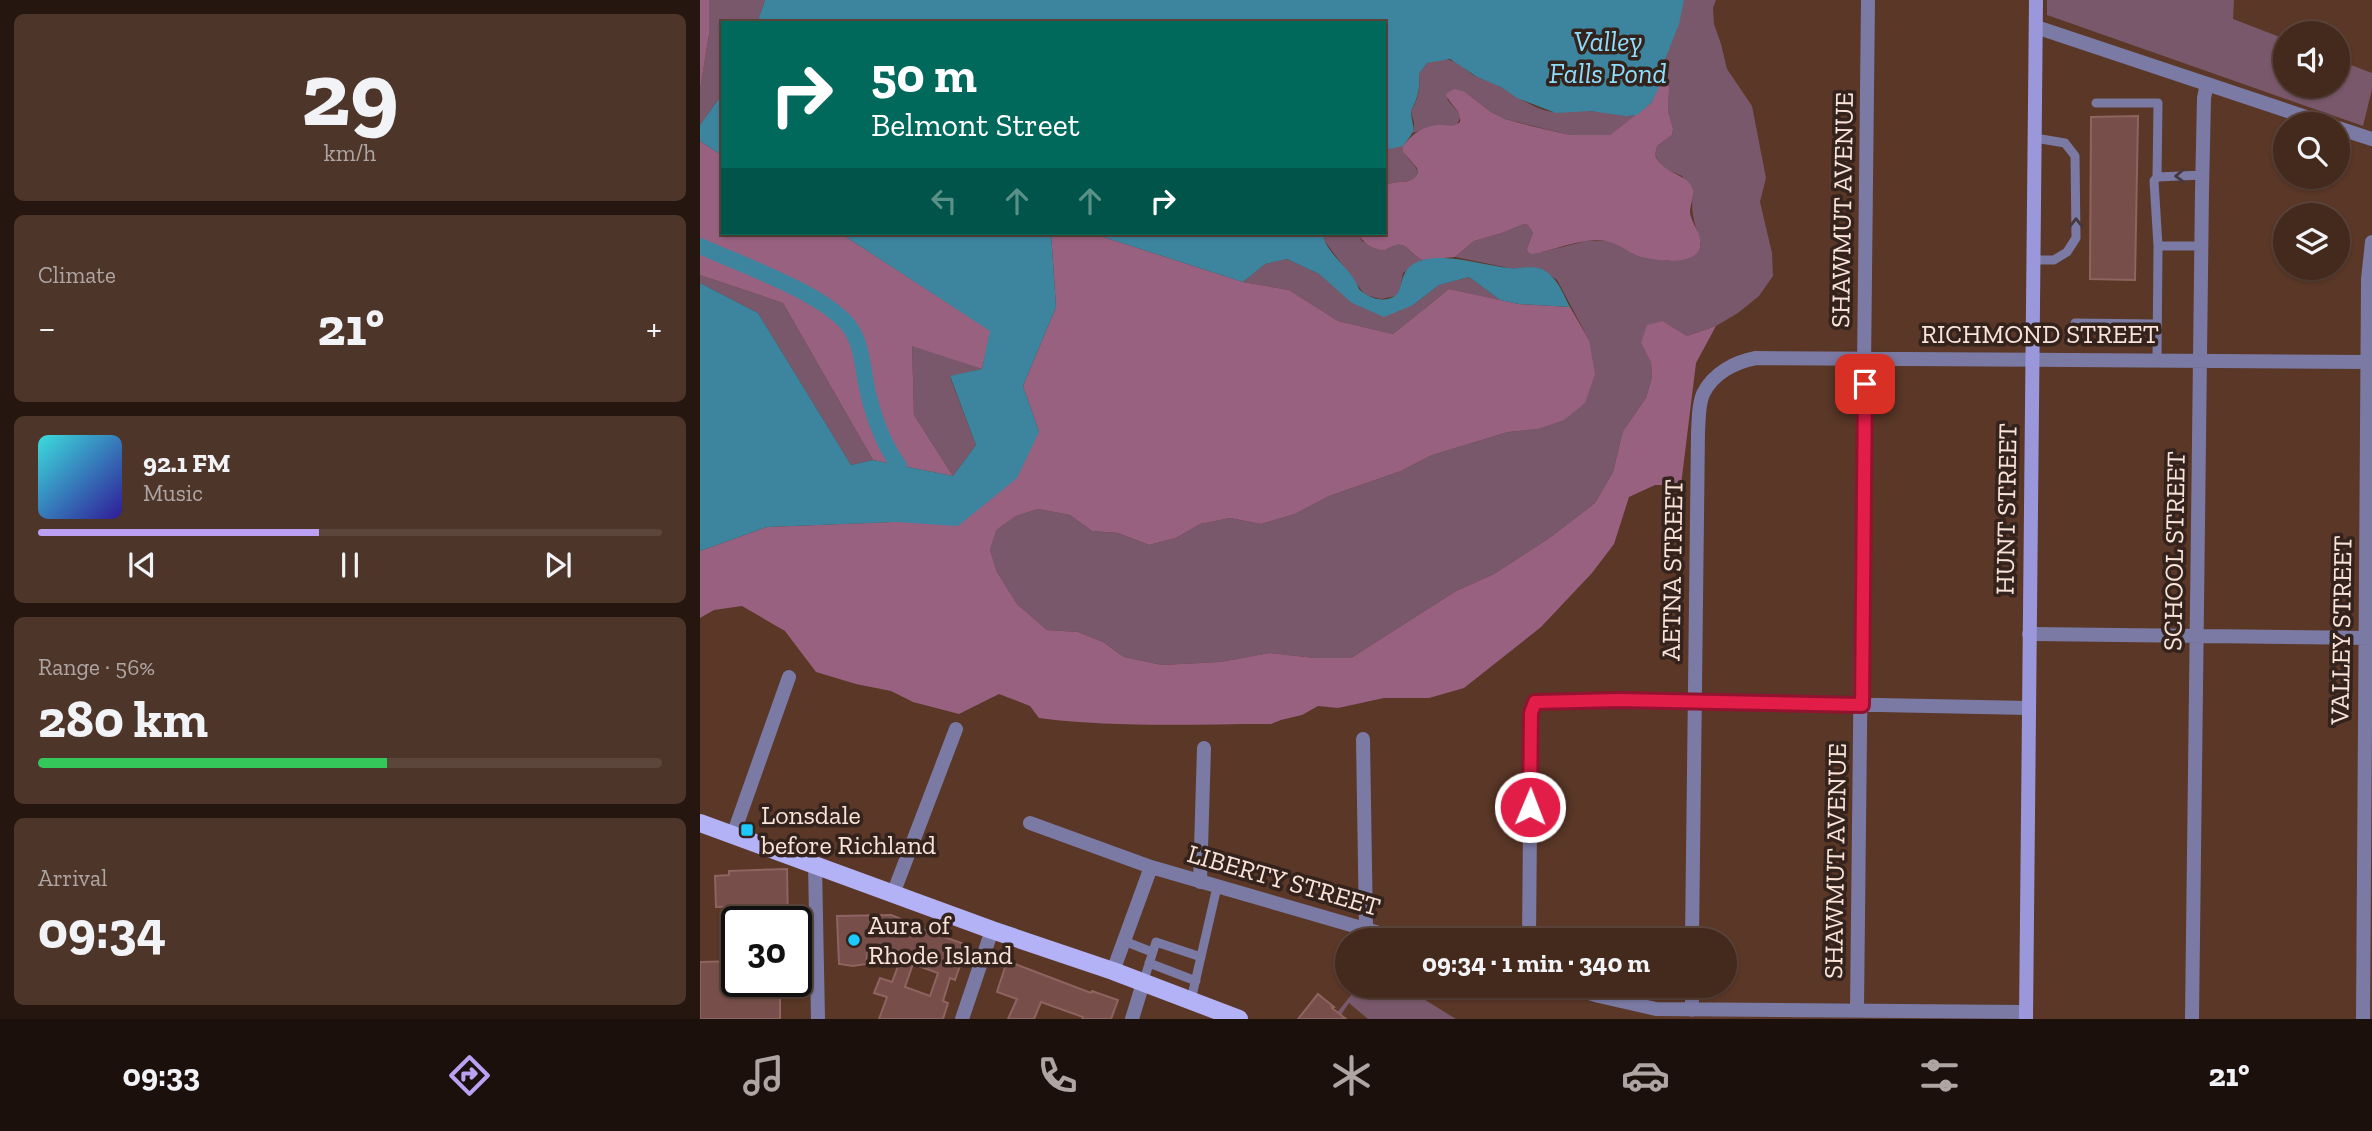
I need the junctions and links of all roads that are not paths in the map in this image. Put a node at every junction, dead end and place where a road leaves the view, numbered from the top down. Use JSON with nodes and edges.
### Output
{"nodes":[{"id":1,"x":1868,"y":0,"type":"edge"},
{"id":2,"x":2036,"y":0,"type":"edge"},
{"id":3,"x":2036,"y":27,"type":"junction"},
{"id":4,"x":2207,"y":84,"type":"junction"},
{"id":5,"x":2096,"y":103,"type":"dead end"},
{"id":6,"x":2291,"y":112,"type":"edge"},
{"id":7,"x":2350,"y":132,"type":"edge"},
{"id":8,"x":2035,"y":138,"type":"junction"},
{"id":9,"x":2372,"y":139,"type":"edge"},
{"id":10,"x":2203,"y":175,"type":"junction"},
{"id":11,"x":2157,"y":177,"type":"junction"},
{"id":12,"x":2372,"y":243,"type":"edge"},
{"id":13,"x":2158,"y":246,"type":"junction"},
{"id":14,"x":2202,"y":246,"type":"junction"},
{"id":15,"x":2033,"y":260,"type":"junction"},
{"id":16,"x":2075,"y":324,"type":"dead end"},
{"id":17,"x":2157,"y":324,"type":"junction"},
{"id":18,"x":1865,"y":358,"type":"junction"},
{"id":19,"x":2032,"y":359,"type":"junction"},
{"id":20,"x":2157,"y":360,"type":"junction"},
{"id":21,"x":2201,"y":360,"type":"junction"},
{"id":22,"x":2367,"y":362,"type":"junction"},
{"id":23,"x":1718,"y":376,"type":"joint"},
{"id":24,"x":2029,"y":634,"type":"junction"},
{"id":25,"x":2198,"y":634,"type":"junction"},
{"id":26,"x":2368,"y":637,"type":"edge"},
{"id":27,"x":789,"y":677,"type":"dead end"},
{"id":28,"x":1694,"y":703,"type":"junction"},
{"id":29,"x":1862,"y":705,"type":"junction"},
{"id":30,"x":2029,"y":708,"type":"junction"},
{"id":31,"x":956,"y":729,"type":"dead end"},
{"id":32,"x":1363,"y":739,"type":"dead end"},
{"id":33,"x":1204,"y":747,"type":"dead end"},
{"id":34,"x":700,"y":823,"type":"edge"},
{"id":35,"x":1030,"y":823,"type":"dead end"},
{"id":36,"x":733,"y":835,"type":"junction"},
{"id":37,"x":815,"y":864,"type":"junction"},
{"id":38,"x":1152,"y":867,"type":"junction"},
{"id":39,"x":1200,"y":882,"type":"junction"},
{"id":40,"x":1217,"y":887,"type":"junction"},
{"id":41,"x":893,"y":894,"type":"junction"},
{"id":42,"x":1362,"y":928,"type":"edge"},
{"id":43,"x":1366,"y":928,"type":"edge"},
{"id":44,"x":1529,"y":928,"type":"edge"},
{"id":45,"x":1692,"y":928,"type":"edge"},
{"id":46,"x":992,"y":930,"type":"junction"},
{"id":47,"x":1124,"y":941,"type":"junction"},
{"id":48,"x":1152,"y":952,"type":"junction"},
{"id":49,"x":1201,"y":957,"type":"junction"},
{"id":50,"x":1149,"y":963,"type":"junction"},
{"id":51,"x":1113,"y":971,"type":"junction"},
{"id":52,"x":1196,"y":981,"type":"junction"},
{"id":53,"x":1143,"y":983,"type":"junction"},
{"id":54,"x":1614,"y":998,"type":"edge"},
{"id":55,"x":1692,"y":998,"type":"edge"},
{"id":56,"x":1191,"y":1000,"type":"junction"},
{"id":57,"x":1857,"y":1009,"type":"junction"},
{"id":58,"x":1692,"y":1010,"type":"junction"},
{"id":59,"x":1906,"y":1014,"type":"edge"},
{"id":60,"x":1995,"y":1015,"type":"edge"},
{"id":61,"x":2026,"y":1015,"type":"edge"},
{"id":62,"x":818,"y":1019,"type":"edge"},
{"id":63,"x":962,"y":1019,"type":"edge"},
{"id":64,"x":1132,"y":1019,"type":"edge"},
{"id":65,"x":1239,"y":1019,"type":"edge"},
{"id":66,"x":2192,"y":1019,"type":"edge"},
{"id":67,"x":2363,"y":1019,"type":"edge"}],
"edges":[{"from":1,"to":18,"type":"street","name":"SHAWMUT AVENUE"},
{"from":2,"to":3,"type":"main road","name":"HUNT STREET"},
{"from":3,"to":4,"type":"street"},
{"from":3,"to":8,"type":"main road","name":"HUNT STREET"},
{"from":4,"to":6,"type":"street"},
{"from":4,"to":10,"type":"street","name":"SCHOOL STREET"},
{"from":5,"to":11,"type":"lane"},
{"from":7,"to":9,"type":"street"},
{"from":8,"to":15,"type":"main road","name":"HUNT STREET"},
{"from":15,"to":8,"type":"lane","one_way":true},
{"from":10,"to":11,"type":"lane","one_way":true},
{"from":10,"to":14,"type":"street","name":"SCHOOL STREET"},
{"from":11,"to":13,"type":"lane"},
{"from":12,"to":22,"type":"street","name":"VALLEY STREET"},
{"from":13,"to":14,"type":"lane"},
{"from":13,"to":17,"type":"lane"},
{"from":14,"to":21,"type":"street","name":"SCHOOL STREET"},
{"from":15,"to":19,"type":"main road","name":"HUNT STREET"},
{"from":16,"to":17,"type":"lane"},
{"from":17,"to":20,"type":"lane"},
{"from":18,"to":19,"type":"street","name":"RICHMOND STREET"},
{"from":18,"to":23,"type":"street","name":"RICHMOND STREET"},
{"from":18,"to":29,"type":"street","name":"SHAWMUT AVENUE"},
{"from":19,"to":20,"type":"street","name":"RICHMOND STREET"},
{"from":19,"to":24,"type":"main road","name":"HUNT STREET"},
{"from":20,"to":21,"type":"street","name":"RICHMOND STREET"},
{"from":21,"to":22,"type":"street","name":"RICHMOND STREET"},
{"from":21,"to":25,"type":"street","name":"SCHOOL STREET"},
{"from":22,"to":26,"type":"street","name":"VALLEY STREET"},
{"from":23,"to":28,"type":"street","name":"AETNA STREET"},
{"from":24,"to":25,"type":"street"},
{"from":24,"to":30,"type":"main road","name":"HUNT STREET"},
{"from":25,"to":26,"type":"street"},
{"from":25,"to":66,"type":"street","name":"SCHOOL STREET"},
{"from":26,"to":67,"type":"street","name":"VALLEY STREET"},
{"from":27,"to":36,"type":"street"},
{"from":28,"to":29,"type":"street"},
{"from":28,"to":44,"type":"street"},
{"from":28,"to":45,"type":"street","name":"AETNA STREET"},
{"from":29,"to":30,"type":"street"},
{"from":29,"to":57,"type":"street","name":"SHAWMUT AVENUE"},
{"from":30,"to":61,"type":"main road","name":"HUNT STREET"},
{"from":31,"to":41,"type":"street"},
{"from":32,"to":43,"type":"street"},
{"from":33,"to":39,"type":"street"},
{"from":34,"to":36,"type":"main road"},
{"from":35,"to":38,"type":"street","name":"LIBERTY STREET"},
{"from":36,"to":37,"type":"main road"},
{"from":37,"to":41,"type":"main road"},
{"from":37,"to":62,"type":"street"},
{"from":38,"to":39,"type":"street","name":"LIBERTY STREET"},
{"from":38,"to":47,"type":"street","name":"LIBERTY STREET"},
{"from":39,"to":40,"type":"street","name":"LIBERTY STREET"},
{"from":40,"to":42,"type":"street","name":"LIBERTY STREET"},
{"from":40,"to":49,"type":"lane"},
{"from":41,"to":46,"type":"main road"},
{"from":46,"to":51,"type":"main road"},
{"from":46,"to":63,"type":"street"},
{"from":47,"to":48,"type":"lane"},
{"from":47,"to":51,"type":"street","name":"LIBERTY STREET"},
{"from":48,"to":49,"type":"lane"},
{"from":48,"to":50,"type":"lane"},
{"from":49,"to":52,"type":"lane"},
{"from":50,"to":52,"type":"lane"},
{"from":50,"to":53,"type":"lane"},
{"from":51,"to":53,"type":"main road"},
{"from":52,"to":56,"type":"lane"},
{"from":53,"to":56,"type":"main road"},
{"from":53,"to":64,"type":"street"},
{"from":54,"to":58,"type":"street"},
{"from":55,"to":58,"type":"street"},
{"from":56,"to":65,"type":"main road"},
{"from":57,"to":58,"type":"street"},
{"from":57,"to":59,"type":"street"},
{"from":59,"to":60,"type":"street"},
{"from":60,"to":61,"type":"street"}]}
